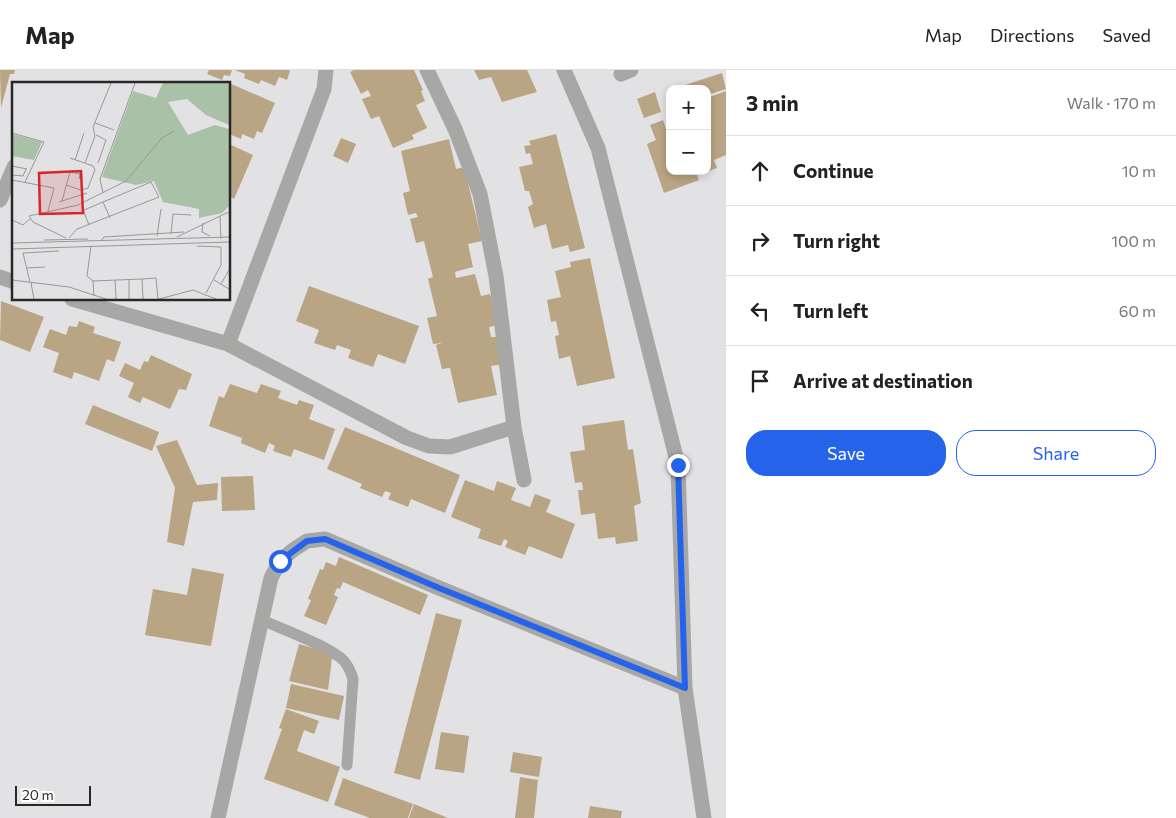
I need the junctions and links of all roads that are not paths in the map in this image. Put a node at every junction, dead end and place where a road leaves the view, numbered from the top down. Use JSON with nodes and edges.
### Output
{"nodes":[{"id":1,"x":326,"y":70,"type":"edge"},
{"id":2,"x":427,"y":70,"type":"edge"},
{"id":3,"x":564,"y":70,"type":"edge"},
{"id":4,"x":12,"y":172,"type":"edge"},
{"id":5,"x":0,"y":200,"type":"edge"},
{"id":6,"x":0,"y":277,"type":"edge"},
{"id":7,"x":12,"y":281,"type":"edge"},
{"id":8,"x":75,"y":300,"type":"edge"},
{"id":9,"x":228,"y":344,"type":"junction"},
{"id":10,"x":514,"y":427,"type":"junction"},
{"id":11,"x":524,"y":480,"type":"dead end"},
{"id":12,"x":262,"y":620,"type":"junction"},
{"id":13,"x":685,"y":688,"type":"junction"},
{"id":14,"x":347,"y":765,"type":"dead end"},
{"id":15,"x":218,"y":818,"type":"edge"},
{"id":16,"x":704,"y":818,"type":"edge"}],
"edges":[{"from":1,"to":9,"type":"street"},
{"from":2,"to":10,"type":"street"},
{"from":3,"to":13,"type":"street"},
{"from":4,"to":5,"type":"street"},
{"from":6,"to":7,"type":"street"},
{"from":8,"to":9,"type":"street"},
{"from":9,"to":10,"type":"street"},
{"from":10,"to":11,"type":"street"},
{"from":12,"to":13,"type":"street"},
{"from":12,"to":14,"type":"lane"},
{"from":12,"to":15,"type":"street"},
{"from":13,"to":16,"type":"street"}]}
